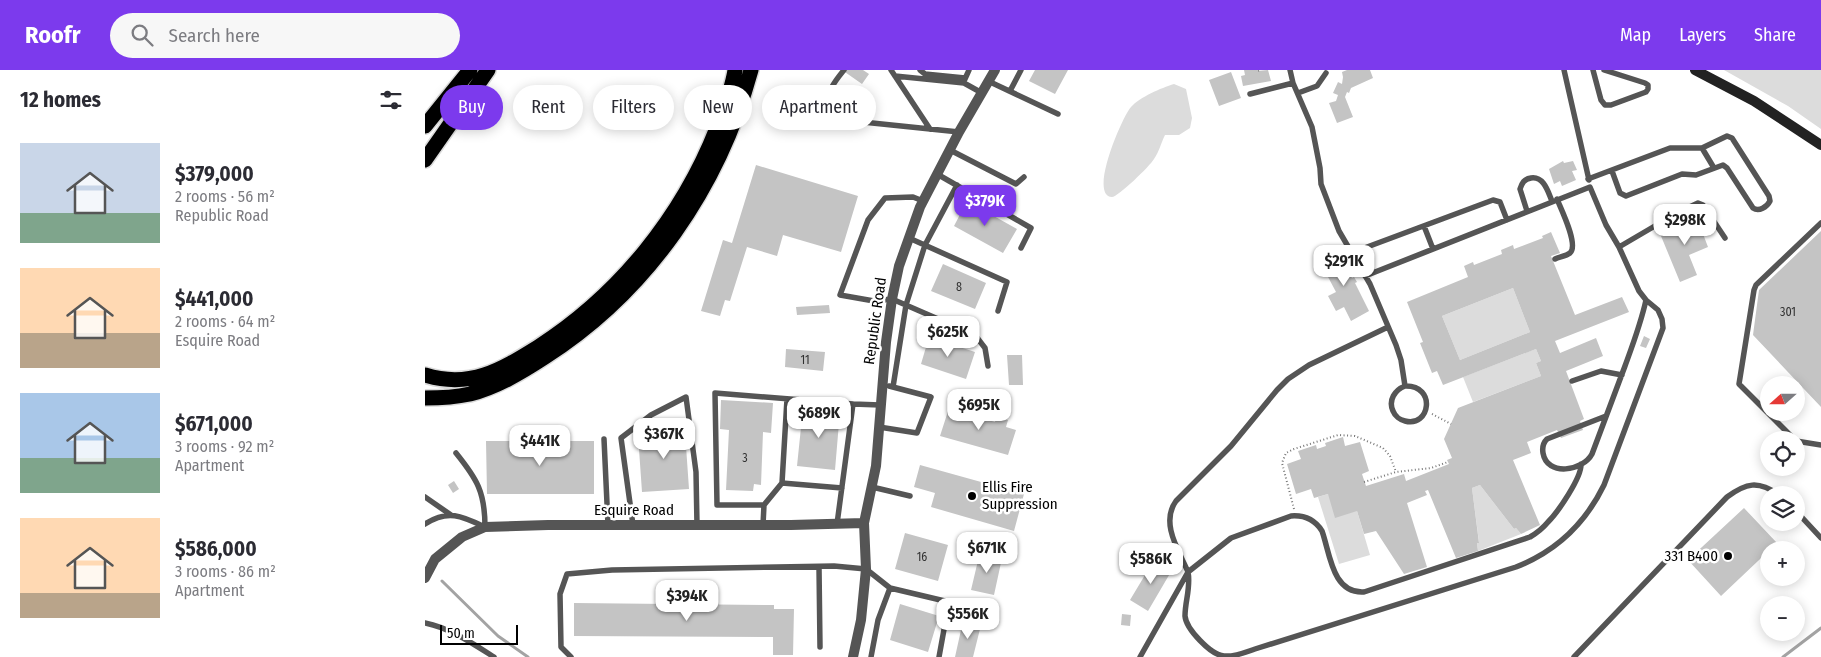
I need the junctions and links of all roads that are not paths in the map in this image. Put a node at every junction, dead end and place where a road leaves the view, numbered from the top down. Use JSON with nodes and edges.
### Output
{"nodes":[{"id":1,"x":470,"y":70,"type":"edge"},
{"id":2,"x":488,"y":70,"type":"edge"},
{"id":3,"x":735,"y":70,"type":"edge"},
{"id":4,"x":751,"y":70,"type":"edge"},
{"id":5,"x":844,"y":70,"type":"edge"},
{"id":6,"x":891,"y":70,"type":"edge"},
{"id":7,"x":920,"y":70,"type":"edge"},
{"id":8,"x":969,"y":70,"type":"edge"},
{"id":9,"x":995,"y":70,"type":"edge"},
{"id":10,"x":1021,"y":70,"type":"edge"},
{"id":11,"x":1289,"y":70,"type":"edge"},
{"id":12,"x":1564,"y":70,"type":"edge"},
{"id":13,"x":1593,"y":70,"type":"edge"},
{"id":14,"x":1604,"y":70,"type":"edge"},
{"id":15,"x":1695,"y":70,"type":"edge"},
{"id":16,"x":1326,"y":73,"type":"dead end"},
{"id":17,"x":895,"y":76,"type":"junction"},
{"id":18,"x":965,"y":80,"type":"junction"},
{"id":19,"x":988,"y":81,"type":"junction"},
{"id":20,"x":1293,"y":83,"type":"junction"},
{"id":21,"x":1009,"y":91,"type":"junction"},
{"id":22,"x":982,"y":93,"type":"junction"},
{"id":23,"x":1298,"y":93,"type":"junction"},
{"id":24,"x":1250,"y":94,"type":"dead end"},
{"id":25,"x":1058,"y":114,"type":"dead end"},
{"id":26,"x":425,"y":126,"type":"edge"},
{"id":27,"x":930,"y":129,"type":"junction"},
{"id":28,"x":959,"y":132,"type":"junction"},
{"id":29,"x":1821,"y":145,"type":"edge"},
{"id":30,"x":1702,"y":148,"type":"junction"},
{"id":31,"x":950,"y":150,"type":"junction"},
{"id":32,"x":425,"y":160,"type":"edge"},
{"id":33,"x":1713,"y":168,"type":"junction"},
{"id":34,"x":1612,"y":171,"type":"junction"},
{"id":35,"x":937,"y":174,"type":"junction"},
{"id":36,"x":1024,"y":177,"type":"dead end"},
{"id":37,"x":1588,"y":179,"type":"junction"},
{"id":38,"x":957,"y":185,"type":"junction"},
{"id":39,"x":1590,"y":187,"type":"junction"},
{"id":40,"x":1555,"y":200,"type":"junction"},
{"id":41,"x":923,"y":201,"type":"junction"},
{"id":42,"x":1527,"y":211,"type":"junction"},
{"id":43,"x":1507,"y":220,"type":"junction"},
{"id":44,"x":1821,"y":224,"type":"edge"},
{"id":45,"x":1424,"y":226,"type":"junction"},
{"id":46,"x":909,"y":238,"type":"junction"},
{"id":47,"x":1725,"y":238,"type":"dead end"},
{"id":48,"x":925,"y":245,"type":"junction"},
{"id":49,"x":1619,"y":247,"type":"junction"},
{"id":50,"x":1021,"y":248,"type":"dead end"},
{"id":51,"x":1433,"y":250,"type":"junction"},
{"id":52,"x":1351,"y":254,"type":"junction"},
{"id":53,"x":1555,"y":259,"type":"dead end"},
{"id":54,"x":1365,"y":276,"type":"junction"},
{"id":55,"x":892,"y":299,"type":"junction"},
{"id":56,"x":1646,"y":300,"type":"junction"},
{"id":57,"x":906,"y":305,"type":"junction"},
{"id":58,"x":998,"y":311,"type":"dead end"},
{"id":59,"x":1388,"y":327,"type":"junction"},
{"id":60,"x":988,"y":366,"type":"dead end"},
{"id":61,"x":1622,"y":374,"type":"junction"},
{"id":62,"x":425,"y":375,"type":"edge"},
{"id":63,"x":1572,"y":381,"type":"dead end"},
{"id":64,"x":883,"y":384,"type":"junction"},
{"id":65,"x":1405,"y":386,"type":"junction"},
{"id":66,"x":893,"y":387,"type":"junction"},
{"id":67,"x":425,"y":398,"type":"edge"},
{"id":68,"x":787,"y":399,"type":"junction"},
{"id":69,"x":853,"y":404,"type":"junction"},
{"id":70,"x":880,"y":405,"type":"junction"},
{"id":71,"x":1606,"y":416,"type":"junction"},
{"id":72,"x":878,"y":426,"type":"junction"},
{"id":73,"x":1787,"y":431,"type":"edge"},
{"id":74,"x":604,"y":439,"type":"dead end"},
{"id":75,"x":1805,"y":442,"type":"edge"},
{"id":76,"x":1821,"y":445,"type":"edge"},
{"id":77,"x":456,"y":453,"type":"dead end"},
{"id":78,"x":1581,"y":464,"type":"junction"},
{"id":79,"x":782,"y":483,"type":"junction"},
{"id":80,"x":1760,"y":486,"type":"edge"},
{"id":81,"x":872,"y":487,"type":"junction"},
{"id":82,"x":842,"y":488,"type":"junction"},
{"id":83,"x":910,"y":496,"type":"dead end"},
{"id":84,"x":425,"y":497,"type":"edge"},
{"id":85,"x":764,"y":505,"type":"junction"},
{"id":86,"x":451,"y":515,"type":"junction"},
{"id":87,"x":1805,"y":520,"type":"edge"},
{"id":88,"x":425,"y":524,"type":"edge"},
{"id":89,"x":837,"y":524,"type":"junction"},
{"id":90,"x":865,"y":524,"type":"junction"},
{"id":91,"x":608,"y":525,"type":"junction"},
{"id":92,"x":633,"y":525,"type":"junction"},
{"id":93,"x":697,"y":525,"type":"junction"},
{"id":94,"x":763,"y":525,"type":"junction"},
{"id":95,"x":485,"y":526,"type":"junction"},
{"id":96,"x":1821,"y":537,"type":"edge"},
{"id":97,"x":819,"y":566,"type":"junction"},
{"id":98,"x":866,"y":569,"type":"junction"},
{"id":99,"x":1189,"y":572,"type":"junction"},
{"id":100,"x":425,"y":578,"type":"edge"},
{"id":101,"x":890,"y":588,"type":"junction"},
{"id":102,"x":425,"y":623,"type":"edge"},
{"id":103,"x":820,"y":647,"type":"dead end"},
{"id":104,"x":494,"y":657,"type":"edge"},
{"id":105,"x":571,"y":657,"type":"edge"},
{"id":106,"x":853,"y":657,"type":"edge"},
{"id":107,"x":871,"y":657,"type":"edge"},
{"id":108,"x":939,"y":657,"type":"edge"},
{"id":109,"x":1140,"y":657,"type":"edge"},
{"id":110,"x":1574,"y":657,"type":"edge"}],
"edges":[{"from":1,"to":26,"type":"highway"},
{"from":2,"to":32,"type":"highway"},
{"from":3,"to":62,"type":"highway"},
{"from":4,"to":67,"type":"highway"},
{"from":5,"to":27,"type":"lane"},
{"from":6,"to":17,"type":"lane"},
{"from":7,"to":18,"type":"lane"},
{"from":8,"to":18,"type":"lane"},
{"from":9,"to":19,"type":"street","name":"Republic Road"},
{"from":10,"to":21,"type":"lane"},
{"from":11,"to":20,"type":"lane"},
{"from":12,"to":37,"type":"lane"},
{"from":13,"to":14,"type":"lane"},
{"from":15,"to":29,"type":"main road"},
{"from":16,"to":23,"type":"lane"},
{"from":17,"to":18,"type":"lane"},
{"from":17,"to":27,"type":"lane"},
{"from":18,"to":22,"type":"lane"},
{"from":19,"to":21,"type":"lane"},
{"from":19,"to":22,"type":"street","name":"Republic Road"},
{"from":20,"to":23,"type":"lane"},
{"from":20,"to":24,"type":"lane"},
{"from":21,"to":25,"type":"lane"},
{"from":22,"to":28,"type":"street","name":"Republic Road"},
{"from":23,"to":52,"type":"lane"},
{"from":27,"to":28,"type":"lane"},
{"from":28,"to":31,"type":"street","name":"Republic Road"},
{"from":30,"to":33,"type":"lane"},
{"from":30,"to":33,"type":"lane"},
{"from":30,"to":34,"type":"lane"},
{"from":31,"to":35,"type":"street","name":"Republic Road"},
{"from":31,"to":36,"type":"lane"},
{"from":33,"to":34,"type":"lane"},
{"from":34,"to":37,"type":"lane"},
{"from":35,"to":38,"type":"lane"},
{"from":35,"to":41,"type":"street","name":"Republic Road"},
{"from":37,"to":39,"type":"lane"},
{"from":38,"to":48,"type":"lane"},
{"from":38,"to":50,"type":"lane"},
{"from":39,"to":40,"type":"lane"},
{"from":39,"to":49,"type":"lane"},
{"from":40,"to":42,"type":"lane"},
{"from":40,"to":42,"type":"lane"},
{"from":40,"to":53,"type":"lane"},
{"from":41,"to":46,"type":"street","name":"Republic Road"},
{"from":41,"to":55,"type":"lane"},
{"from":42,"to":43,"type":"lane"},
{"from":43,"to":45,"type":"lane"},
{"from":43,"to":51,"type":"lane"},
{"from":44,"to":73,"type":"lane"},
{"from":45,"to":51,"type":"lane"},
{"from":45,"to":52,"type":"lane"},
{"from":46,"to":48,"type":"lane"},
{"from":46,"to":55,"type":"street","name":"Republic Road"},
{"from":47,"to":49,"type":"lane"},
{"from":48,"to":57,"type":"lane"},
{"from":48,"to":58,"type":"lane"},
{"from":49,"to":56,"type":"lane"},
{"from":51,"to":54,"type":"lane"},
{"from":52,"to":54,"type":"lane"},
{"from":54,"to":59,"type":"lane"},
{"from":55,"to":57,"type":"lane"},
{"from":55,"to":64,"type":"street","name":"Republic Road"},
{"from":56,"to":61,"type":"lane"},
{"from":56,"to":99,"type":"lane"},
{"from":57,"to":60,"type":"lane"},
{"from":57,"to":66,"type":"lane"},
{"from":59,"to":65,"type":"lane"},
{"from":59,"to":99,"type":"lane"},
{"from":61,"to":63,"type":"lane"},
{"from":61,"to":71,"type":"lane"},
{"from":64,"to":66,"type":"lane"},
{"from":64,"to":70,"type":"street","name":"Republic Road"},
{"from":65,"to":65,"type":"lane"},
{"from":66,"to":72,"type":"lane"},
{"from":68,"to":69,"type":"lane"},
{"from":68,"to":79,"type":"lane"},
{"from":68,"to":85,"type":"lane"},
{"from":69,"to":70,"type":"lane"},
{"from":69,"to":82,"type":"lane"},
{"from":70,"to":72,"type":"street","name":"Republic Road"},
{"from":71,"to":78,"type":"lane"},
{"from":71,"to":78,"type":"lane"},
{"from":72,"to":81,"type":"street","name":"Republic Road"},
{"from":74,"to":91,"type":"lane"},
{"from":75,"to":76,"type":"lane"},
{"from":77,"to":95,"type":"lane"},
{"from":78,"to":99,"type":"lane"},
{"from":79,"to":82,"type":"lane"},
{"from":79,"to":85,"type":"lane"},
{"from":80,"to":110,"type":"lane"},
{"from":81,"to":83,"type":"lane"},
{"from":81,"to":90,"type":"street","name":"Republic Road"},
{"from":82,"to":89,"type":"lane"},
{"from":84,"to":86,"type":"lane"},
{"from":85,"to":94,"type":"lane"},
{"from":86,"to":88,"type":"lane"},
{"from":86,"to":95,"type":"lane"},
{"from":87,"to":96,"type":"lane"},
{"from":89,"to":90,"type":"street","name":"Esquire Road"},
{"from":89,"to":94,"type":"street","name":"Esquire Road"},
{"from":90,"to":98,"type":"street","name":"Republic Road"},
{"from":91,"to":92,"type":"street","name":"Esquire Road"},
{"from":91,"to":95,"type":"street","name":"Esquire Road"},
{"from":92,"to":93,"type":"street","name":"Esquire Road"},
{"from":92,"to":93,"type":"lane"},
{"from":93,"to":94,"type":"street","name":"Esquire Road"},
{"from":95,"to":100,"type":"street","name":"Esquire Road"},
{"from":97,"to":98,"type":"lane"},
{"from":97,"to":103,"type":"lane"},
{"from":97,"to":105,"type":"lane"},
{"from":98,"to":101,"type":"lane"},
{"from":98,"to":106,"type":"street","name":"Republic Road"},
{"from":99,"to":109,"type":"lane"},
{"from":101,"to":107,"type":"lane"},
{"from":101,"to":108,"type":"lane"},
{"from":102,"to":104,"type":"lane"}]}
